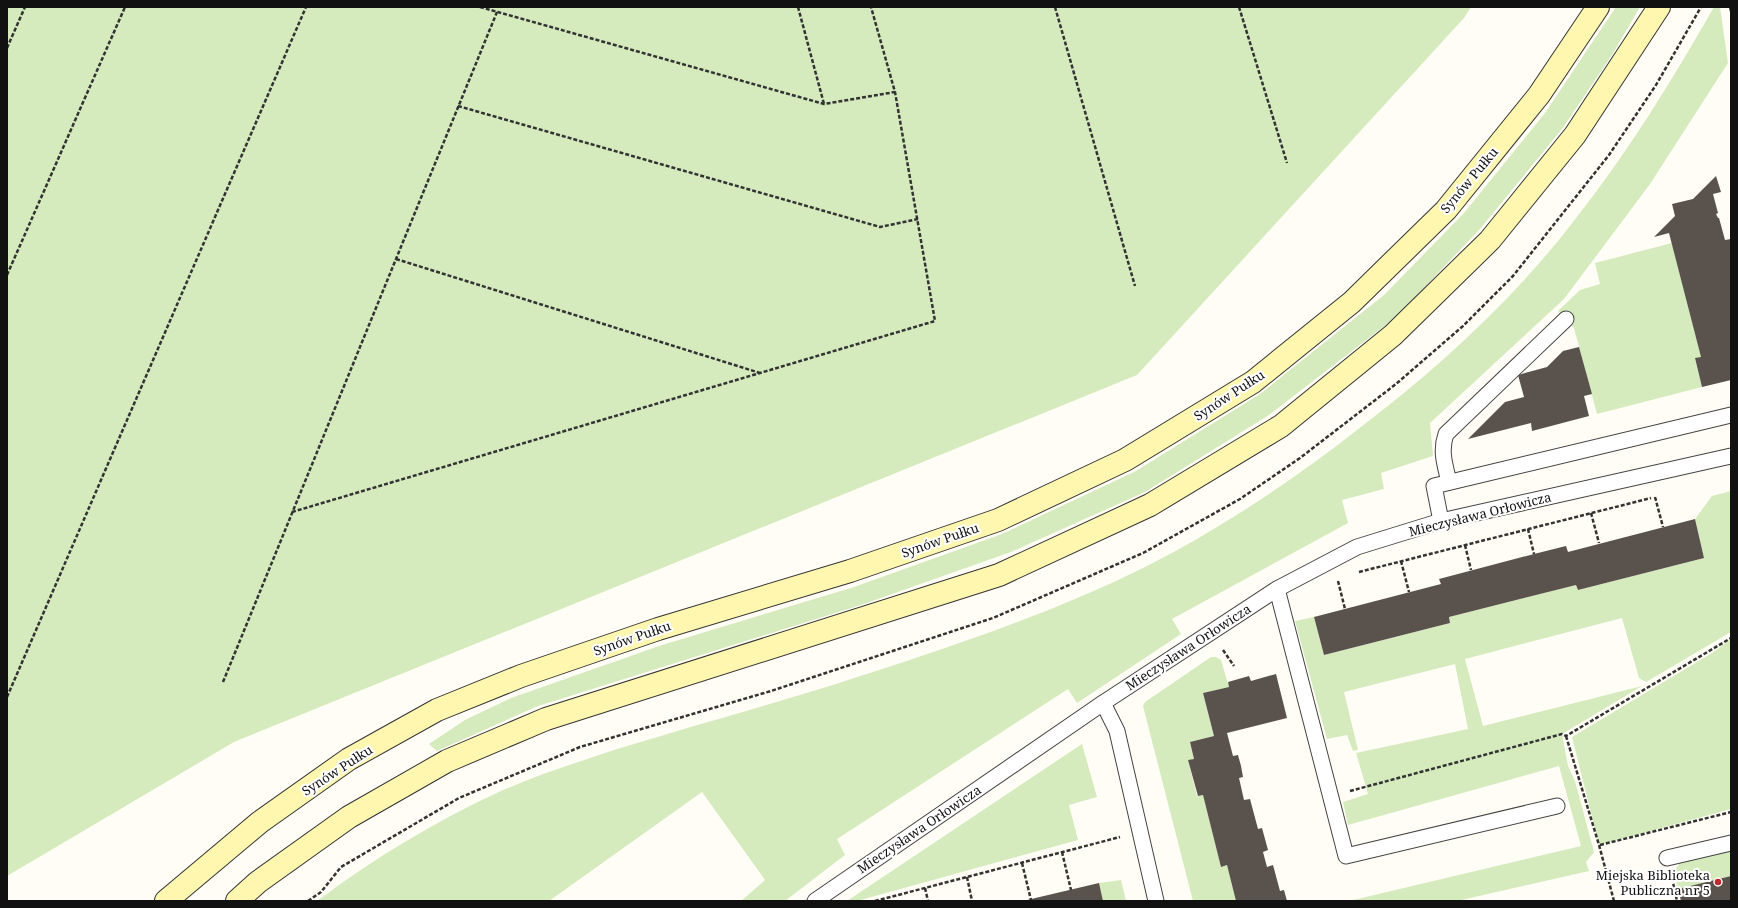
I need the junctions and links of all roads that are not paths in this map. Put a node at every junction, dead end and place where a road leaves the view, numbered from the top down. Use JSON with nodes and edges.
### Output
{"nodes":[{"id":1,"x":1598,"y":7,"type":"edge"},
{"id":2,"x":1659,"y":7,"type":"edge"},
{"id":3,"x":1566,"y":319,"type":"dead end"},
{"id":4,"x":1731,"y":415,"type":"edge"},
{"id":5,"x":1731,"y":456,"type":"edge"},
{"id":6,"x":1449,"y":482,"type":"junction"},
{"id":7,"x":1441,"y":521,"type":"junction"},
{"id":8,"x":1277,"y":589,"type":"junction"},
{"id":9,"x":1103,"y":703,"type":"junction"},
{"id":10,"x":1557,"y":806,"type":"dead end"},
{"id":11,"x":1731,"y":843,"type":"edge"},
{"id":12,"x":1667,"y":858,"type":"dead end"},
{"id":13,"x":166,"y":901,"type":"edge"},
{"id":14,"x":237,"y":901,"type":"edge"},
{"id":15,"x":815,"y":901,"type":"edge"},
{"id":16,"x":1156,"y":901,"type":"edge"}],
"edges":[{"from":1,"to":13,"type":"main road","name":"Synów Pułku"},
{"from":2,"to":14,"type":"main road"},
{"from":3,"to":6,"type":"lane"},
{"from":4,"to":6,"type":"lane"},
{"from":5,"to":7,"type":"lane","name":"Mieczysława Orłowicza"},
{"from":6,"to":7,"type":"lane"},
{"from":7,"to":8,"type":"lane","name":"Mieczysława Orłowicza"},
{"from":8,"to":9,"type":"lane","name":"Mieczysława Orłowicza"},
{"from":8,"to":10,"type":"lane"},
{"from":9,"to":15,"type":"lane","name":"Mieczysława Orłowicza"},
{"from":9,"to":16,"type":"lane"},
{"from":11,"to":12,"type":"lane"}]}
